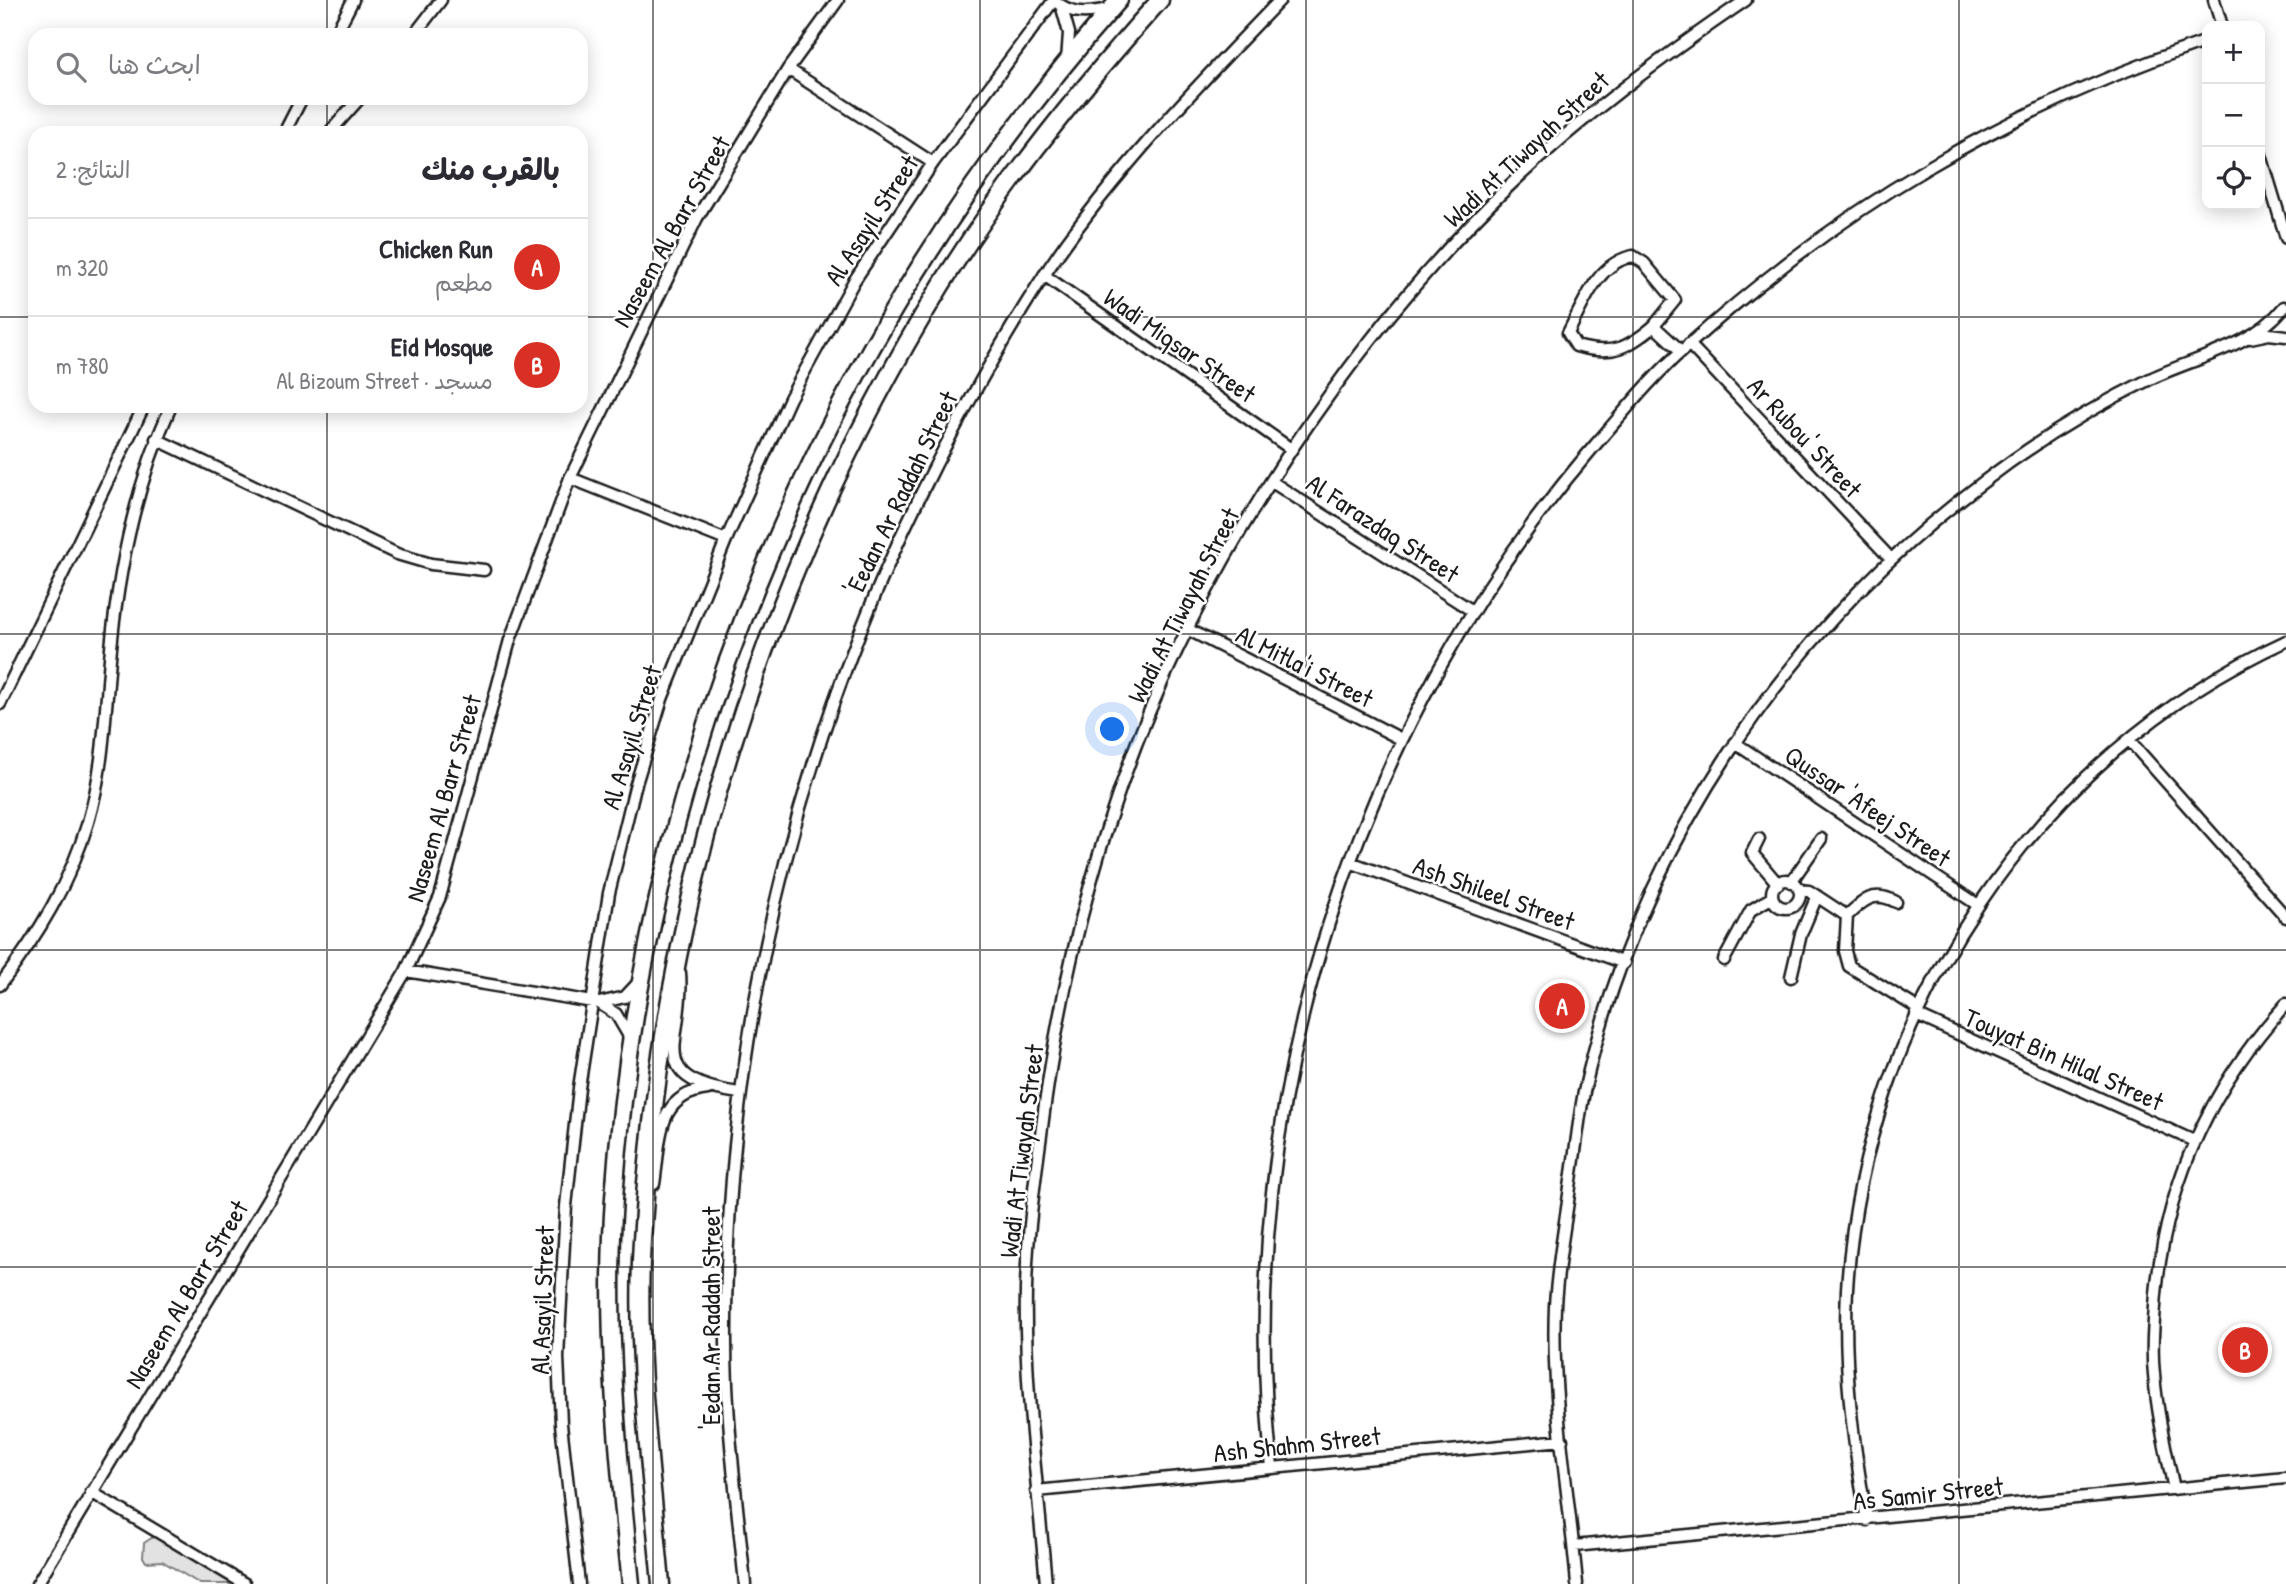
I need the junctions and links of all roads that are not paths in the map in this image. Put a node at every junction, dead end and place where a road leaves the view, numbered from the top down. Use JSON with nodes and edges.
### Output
{"nodes":[{"id":1,"x":353,"y":0,"type":"edge"},
{"id":2,"x":441,"y":0,"type":"edge"},
{"id":3,"x":838,"y":0,"type":"edge"},
{"id":4,"x":1054,"y":0,"type":"edge"},
{"id":5,"x":1160,"y":0,"type":"edge"},
{"id":6,"x":1280,"y":0,"type":"edge"},
{"id":7,"x":1746,"y":0,"type":"edge"},
{"id":8,"x":2214,"y":0,"type":"edge"},
{"id":9,"x":1115,"y":5,"type":"edge"},
{"id":10,"x":1062,"y":8,"type":"junction"},
{"id":11,"x":2220,"y":21,"type":"edge"},
{"id":12,"x":339,"y":28,"type":"edge"},
{"id":13,"x":419,"y":28,"type":"edge"},
{"id":14,"x":2202,"y":43,"type":"edge"},
{"id":15,"x":1067,"y":61,"type":"junction"},
{"id":16,"x":788,"y":69,"type":"junction"},
{"id":17,"x":298,"y":105,"type":"edge"},
{"id":18,"x":354,"y":105,"type":"edge"},
{"id":19,"x":288,"y":126,"type":"edge"},
{"id":20,"x":335,"y":126,"type":"edge"},
{"id":21,"x":933,"y":163,"type":"junction"},
{"id":22,"x":2265,"y":169,"type":"edge"},
{"id":23,"x":2286,"y":238,"type":"edge"},
{"id":24,"x":1044,"y":275,"type":"junction"},
{"id":25,"x":2285,"y":304,"type":"edge"},
{"id":26,"x":1654,"y":326,"type":"junction"},
{"id":27,"x":2286,"y":334,"type":"edge"},
{"id":28,"x":2242,"y":339,"type":"junction"},
{"id":29,"x":1685,"y":348,"type":"junction"},
{"id":30,"x":141,"y":413,"type":"edge"},
{"id":31,"x":168,"y":413,"type":"edge"},
{"id":32,"x":156,"y":439,"type":"junction"},
{"id":33,"x":1291,"y":449,"type":"junction"},
{"id":34,"x":570,"y":478,"type":"junction"},
{"id":35,"x":1272,"y":482,"type":"junction"},
{"id":36,"x":726,"y":540,"type":"junction"},
{"id":37,"x":1890,"y":558,"type":"junction"},
{"id":38,"x":484,"y":570,"type":"dead end"},
{"id":39,"x":1471,"y":610,"type":"junction"},
{"id":40,"x":1189,"y":630,"type":"junction"},
{"id":41,"x":2286,"y":641,"type":"edge"},
{"id":42,"x":0,"y":704,"type":"edge"},
{"id":43,"x":1401,"y":739,"type":"junction"},
{"id":44,"x":2129,"y":740,"type":"junction"},
{"id":45,"x":1735,"y":743,"type":"junction"},
{"id":46,"x":1759,"y":839,"type":"dead end"},
{"id":47,"x":1821,"y":839,"type":"dead end"},
{"id":48,"x":1350,"y":862,"type":"junction"},
{"id":49,"x":1778,"y":884,"type":"junction"},
{"id":50,"x":1795,"y":886,"type":"junction"},
{"id":51,"x":1817,"y":896,"type":"junction"},
{"id":52,"x":1771,"y":898,"type":"junction"},
{"id":53,"x":1896,"y":902,"type":"dead end"},
{"id":54,"x":1978,"y":905,"type":"junction"},
{"id":55,"x":1847,"y":916,"type":"junction"},
{"id":56,"x":2286,"y":917,"type":"edge"},
{"id":57,"x":677,"y":956,"type":"junction"},
{"id":58,"x":1724,"y":960,"type":"dead end"},
{"id":59,"x":1624,"y":963,"type":"junction"},
{"id":60,"x":407,"y":971,"type":"junction"},
{"id":61,"x":642,"y":977,"type":"junction"},
{"id":62,"x":1791,"y":977,"type":"dead end"},
{"id":63,"x":0,"y":985,"type":"edge"},
{"id":64,"x":595,"y":1003,"type":"junction"},
{"id":65,"x":2286,"y":1003,"type":"edge"},
{"id":66,"x":1917,"y":1012,"type":"junction"},
{"id":67,"x":631,"y":1041,"type":"junction"},
{"id":68,"x":708,"y":1089,"type":"junction"},
{"id":69,"x":739,"y":1093,"type":"junction"},
{"id":70,"x":2194,"y":1141,"type":"junction"},
{"id":71,"x":641,"y":1242,"type":"junction"},
{"id":72,"x":1562,"y":1440,"type":"junction"},
{"id":73,"x":1272,"y":1468,"type":"junction"},
{"id":74,"x":2286,"y":1478,"type":"edge"},
{"id":75,"x":2174,"y":1489,"type":"junction"},
{"id":76,"x":1037,"y":1491,"type":"junction"},
{"id":77,"x":91,"y":1492,"type":"junction"},
{"id":78,"x":1867,"y":1520,"type":"junction"},
{"id":79,"x":1574,"y":1546,"type":"junction"},
{"id":80,"x":37,"y":1584,"type":"edge"},
{"id":81,"x":245,"y":1584,"type":"edge"},
{"id":82,"x":579,"y":1584,"type":"edge"},
{"id":83,"x":631,"y":1584,"type":"edge"},
{"id":84,"x":661,"y":1584,"type":"edge"},
{"id":85,"x":745,"y":1584,"type":"edge"},
{"id":86,"x":1046,"y":1584,"type":"edge"},
{"id":87,"x":1577,"y":1584,"type":"edge"}],
"edges":[{"from":1,"to":12,"type":"street"},
{"from":2,"to":13,"type":"street"},
{"from":3,"to":16,"type":"street","name":"Naseem Al Barr Street"},
{"from":4,"to":10,"type":"street"},
{"from":4,"to":21,"type":"street","name":"Al Asayil Street"},
{"from":5,"to":57,"type":"main road"},
{"from":6,"to":24,"type":"street","name":"'Eedan Ar Raddah Street"},
{"from":7,"to":33,"type":"street","name":"Wadi At Tiwayah Street"},
{"from":8,"to":11,"type":"street"},
{"from":9,"to":10,"type":"street"},
{"from":9,"to":15,"type":"main road"},
{"from":10,"to":15,"type":"street"},
{"from":14,"to":29,"type":"street"},
{"from":15,"to":61,"type":"main road"},
{"from":16,"to":21,"type":"street"},
{"from":16,"to":34,"type":"street","name":"Naseem Al Barr Street"},
{"from":17,"to":19,"type":"street"},
{"from":18,"to":20,"type":"street"},
{"from":21,"to":36,"type":"street","name":"Al Asayil Street"},
{"from":22,"to":23,"type":"street"},
{"from":24,"to":33,"type":"street","name":"Wadi Miqsar Street"},
{"from":24,"to":69,"type":"street","name":"'Eedan Ar Raddah Street"},
{"from":25,"to":27,"type":"street"},
{"from":25,"to":28,"type":"street"},
{"from":26,"to":26,"type":"street"},
{"from":26,"to":29,"type":"street","name":"Ar Rubou' Street"},
{"from":27,"to":28,"type":"street"},
{"from":28,"to":37,"type":"street"},
{"from":29,"to":37,"type":"street","name":"Ar Rubou' Street"},
{"from":29,"to":39,"type":"street"},
{"from":30,"to":42,"type":"street"},
{"from":31,"to":32,"type":"street"},
{"from":32,"to":38,"type":"street"},
{"from":32,"to":63,"type":"street"},
{"from":33,"to":35,"type":"street","name":"Wadi At Tiwayah Street"},
{"from":34,"to":36,"type":"street"},
{"from":34,"to":60,"type":"street","name":"Naseem Al Barr Street"},
{"from":35,"to":39,"type":"street","name":"Al Farazdaq Street"},
{"from":35,"to":40,"type":"street","name":"Wadi At Tiwayah Street"},
{"from":36,"to":64,"type":"street","name":"Al Asayil Street"},
{"from":37,"to":45,"type":"street"},
{"from":39,"to":43,"type":"street"},
{"from":40,"to":43,"type":"street","name":"Al Mitla'i Street"},
{"from":40,"to":76,"type":"street","name":"Wadi At Tiwayah Street"},
{"from":41,"to":44,"type":"street"},
{"from":43,"to":48,"type":"street"},
{"from":44,"to":54,"type":"street"},
{"from":44,"to":56,"type":"street"},
{"from":45,"to":54,"type":"street","name":"Qussar 'Afeej Street"},
{"from":45,"to":59,"type":"street"},
{"from":46,"to":49,"type":"street"},
{"from":47,"to":50,"type":"street"},
{"from":48,"to":59,"type":"street","name":"Ash Shileel Street"},
{"from":48,"to":73,"type":"street"},
{"from":49,"to":50,"type":"street"},
{"from":49,"to":52,"type":"street"},
{"from":50,"to":51,"type":"street"},
{"from":50,"to":52,"type":"street"},
{"from":51,"to":55,"type":"street"},
{"from":51,"to":62,"type":"street"},
{"from":52,"to":58,"type":"street"},
{"from":53,"to":55,"type":"street"},
{"from":54,"to":66,"type":"street"},
{"from":55,"to":66,"type":"street","name":"Touyat Bin Hilal Street"},
{"from":57,"to":68,"type":"street"},
{"from":57,"to":71,"type":"main road"},
{"from":59,"to":72,"type":"street"},
{"from":60,"to":64,"type":"street"},
{"from":60,"to":77,"type":"street","name":"Naseem Al Barr Street"},
{"from":61,"to":64,"type":"street"},
{"from":61,"to":67,"type":"main road"},
{"from":64,"to":67,"type":"street"},
{"from":64,"to":82,"type":"street","name":"Al Asayil Street"},
{"from":65,"to":70,"type":"street"},
{"from":66,"to":70,"type":"street","name":"Touyat Bin Hilal Street"},
{"from":66,"to":78,"type":"street"},
{"from":67,"to":83,"type":"main road"},
{"from":68,"to":69,"type":"street"},
{"from":68,"to":71,"type":"street"},
{"from":69,"to":85,"type":"street","name":"'Eedan Ar Raddah Street"},
{"from":70,"to":75,"type":"street"},
{"from":71,"to":84,"type":"main road"},
{"from":72,"to":73,"type":"street","name":"Ash Shahm Street"},
{"from":72,"to":79,"type":"street"},
{"from":73,"to":76,"type":"street","name":"Ash Shahm Street"},
{"from":74,"to":75,"type":"street","name":"As Samir Street"},
{"from":75,"to":78,"type":"street","name":"As Samir Street"},
{"from":76,"to":86,"type":"street","name":"Wadi At Tiwayah Street"},
{"from":77,"to":80,"type":"street","name":"Naseem Al Barr Street"},
{"from":77,"to":81,"type":"street"},
{"from":78,"to":79,"type":"street","name":"As Samir Street"},
{"from":79,"to":87,"type":"street"}]}
